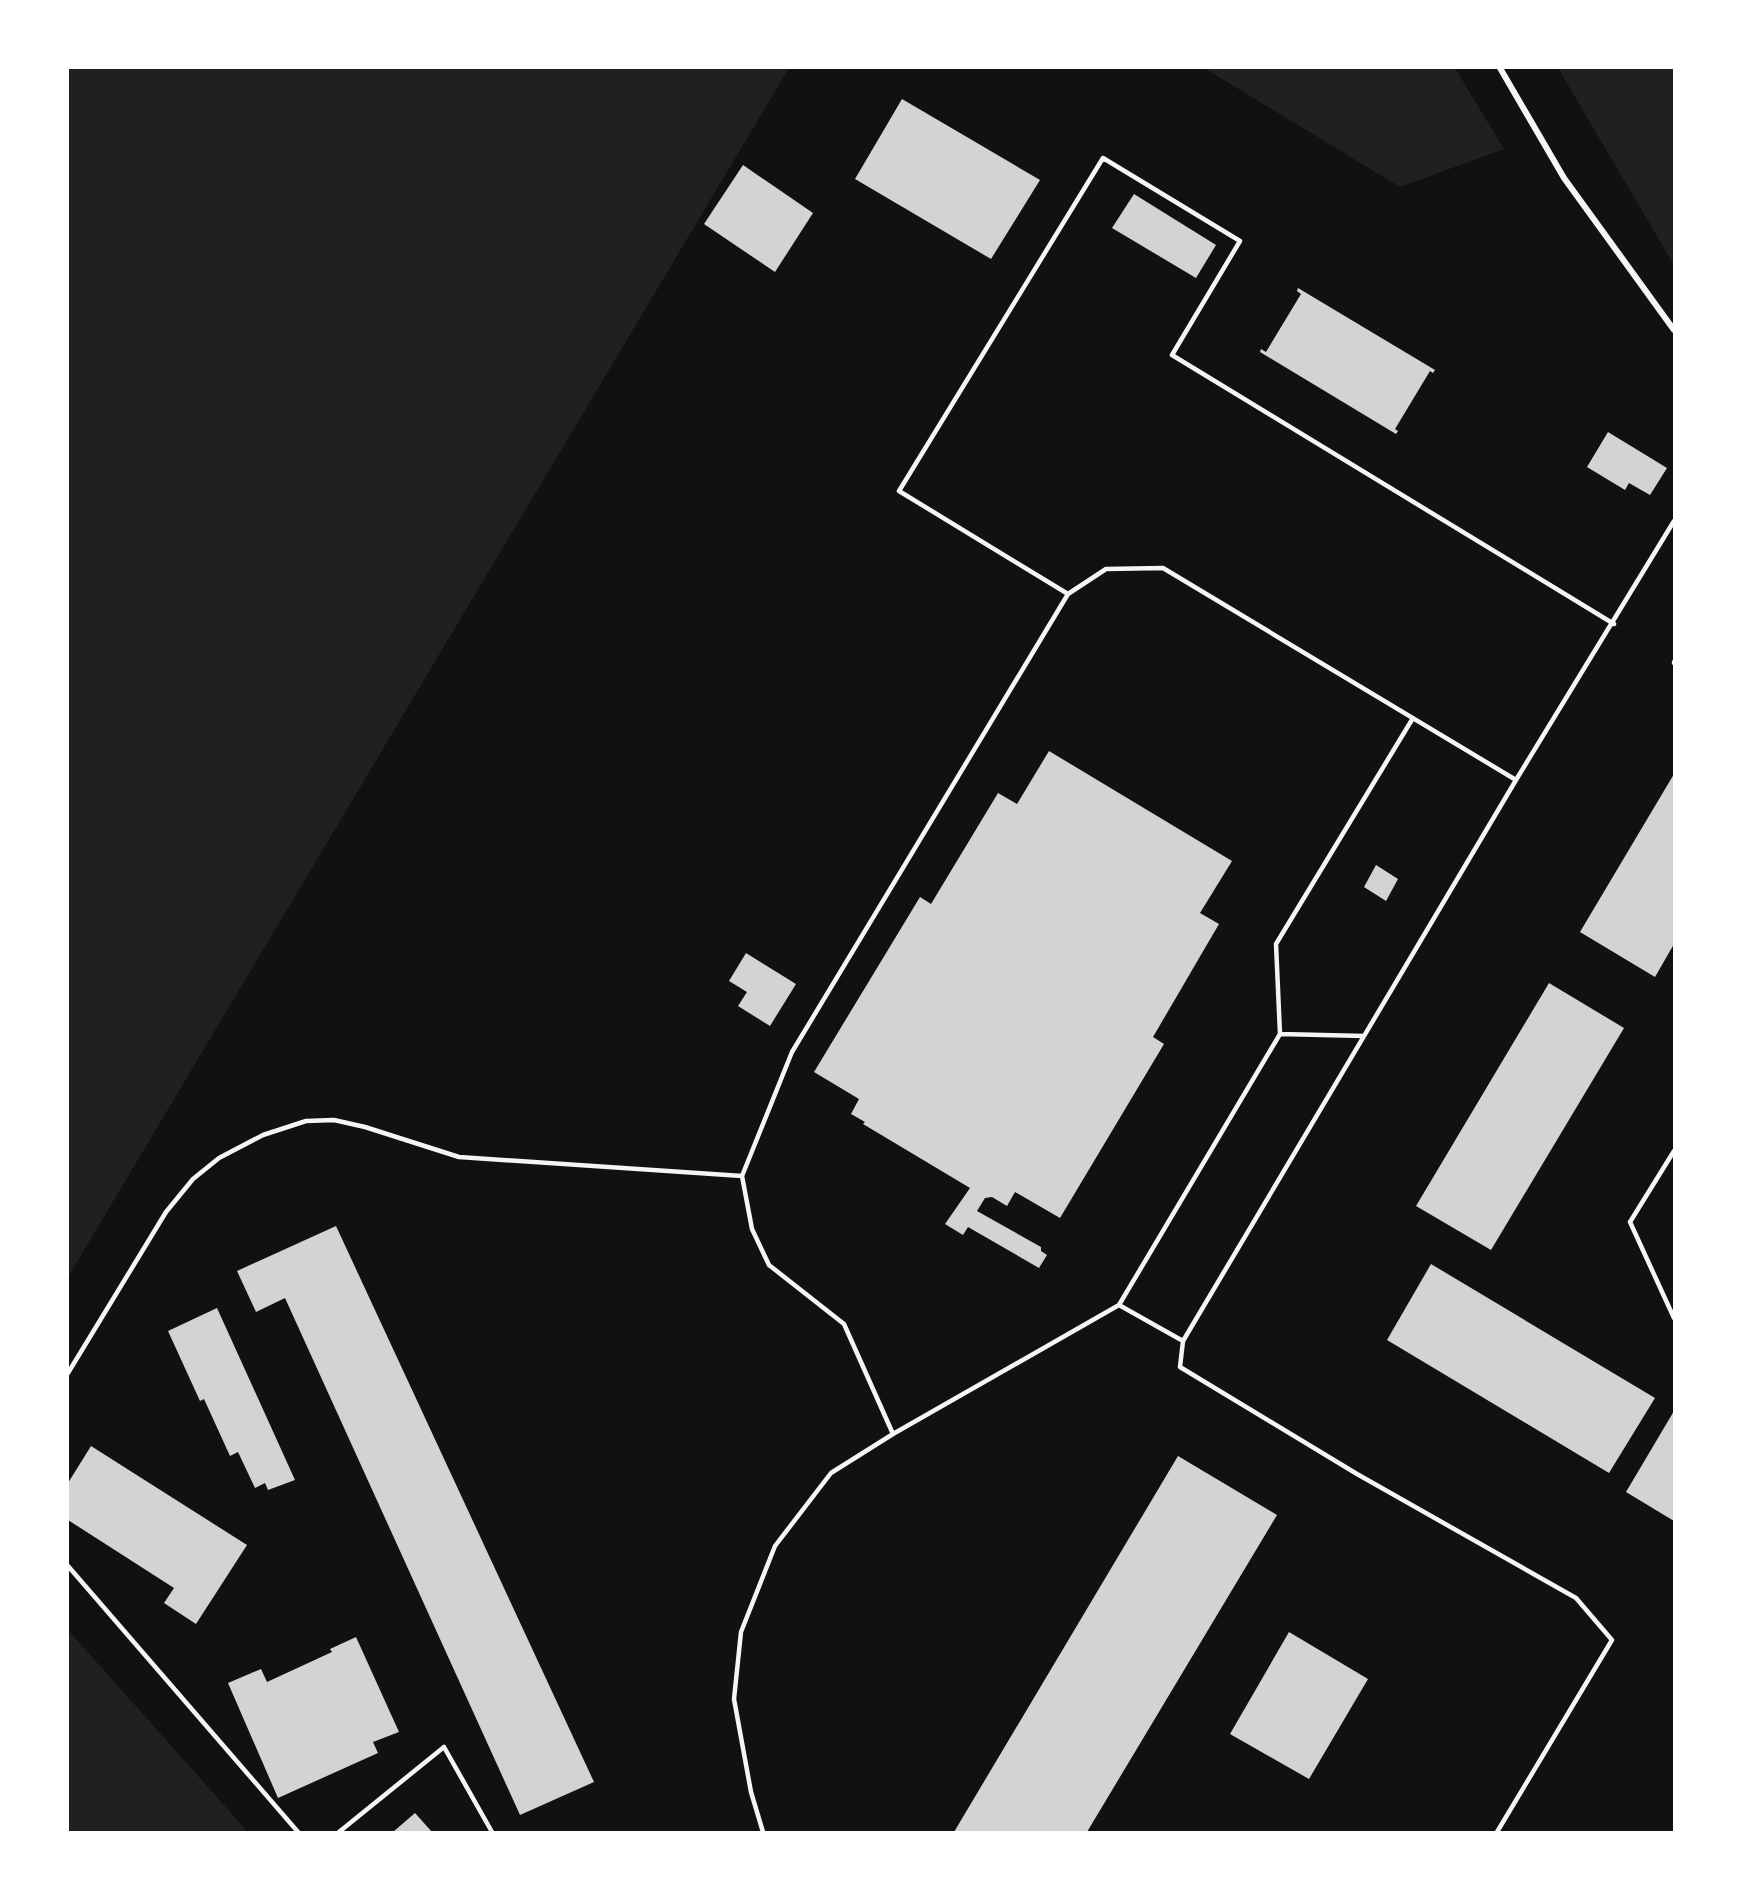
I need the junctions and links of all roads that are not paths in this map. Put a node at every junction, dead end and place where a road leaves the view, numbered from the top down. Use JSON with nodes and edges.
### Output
{"nodes":[{"id":1,"x":1500,"y":68,"type":"edge"},
{"id":2,"x":1674,"y":330,"type":"edge"},
{"id":3,"x":1674,"y":521,"type":"edge"},
{"id":4,"x":1068,"y":594,"type":"junction"},
{"id":5,"x":1614,"y":624,"type":"junction"},
{"id":6,"x":1413,"y":718,"type":"junction"},
{"id":7,"x":1516,"y":780,"type":"junction"},
{"id":8,"x":1280,"y":1034,"type":"junction"},
{"id":9,"x":1364,"y":1036,"type":"junction"},
{"id":10,"x":1674,"y":1151,"type":"edge"},
{"id":11,"x":742,"y":1176,"type":"junction"},
{"id":12,"x":1119,"y":1305,"type":"junction"},
{"id":13,"x":1674,"y":1318,"type":"edge"},
{"id":14,"x":1183,"y":1341,"type":"junction"},
{"id":15,"x":68,"y":1373,"type":"edge"},
{"id":16,"x":893,"y":1434,"type":"junction"},
{"id":17,"x":68,"y":1566,"type":"edge"},
{"id":18,"x":298,"y":1833,"type":"edge"},
{"id":19,"x":339,"y":1833,"type":"edge"},
{"id":20,"x":492,"y":1833,"type":"edge"},
{"id":21,"x":763,"y":1833,"type":"edge"},
{"id":22,"x":1497,"y":1833,"type":"edge"}],
"edges":[{"from":1,"to":2,"type":"street"},
{"from":3,"to":5,"type":"lane"},
{"from":4,"to":5,"type":"lane"},
{"from":4,"to":6,"type":"lane"},
{"from":4,"to":11,"type":"lane"},
{"from":5,"to":7,"type":"lane"},
{"from":6,"to":7,"type":"lane"},
{"from":6,"to":8,"type":"lane"},
{"from":7,"to":9,"type":"lane"},
{"from":8,"to":9,"type":"lane"},
{"from":8,"to":12,"type":"lane"},
{"from":9,"to":14,"type":"lane"},
{"from":10,"to":13,"type":"lane"},
{"from":11,"to":15,"type":"lane"},
{"from":11,"to":16,"type":"lane"},
{"from":12,"to":14,"type":"lane"},
{"from":12,"to":16,"type":"lane"},
{"from":14,"to":22,"type":"lane"},
{"from":16,"to":21,"type":"lane"},
{"from":17,"to":18,"type":"lane"},
{"from":19,"to":20,"type":"lane"}]}
